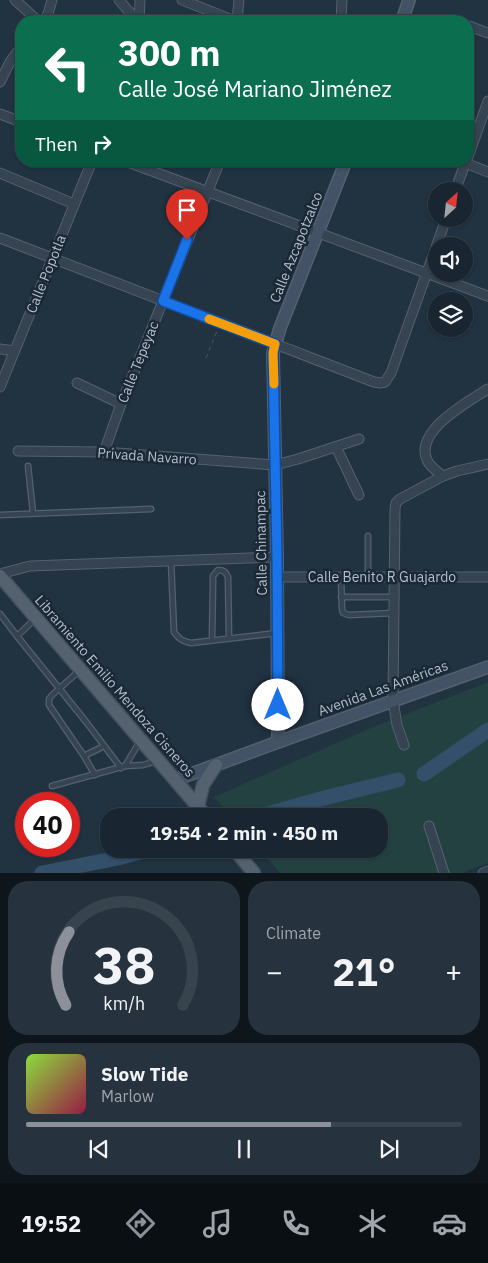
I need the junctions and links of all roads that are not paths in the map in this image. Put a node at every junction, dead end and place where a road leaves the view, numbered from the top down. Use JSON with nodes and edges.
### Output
{"nodes":[{"id":1,"x":15,"y":0,"type":"edge"},
{"id":2,"x":52,"y":0,"type":"edge"},
{"id":3,"x":119,"y":0,"type":"edge"},
{"id":4,"x":140,"y":0,"type":"edge"},
{"id":5,"x":182,"y":0,"type":"edge"},
{"id":6,"x":239,"y":0,"type":"edge"},
{"id":7,"x":342,"y":0,"type":"edge"},
{"id":8,"x":410,"y":0,"type":"edge"},
{"id":9,"x":31,"y":15,"type":"edge"},
{"id":10,"x":47,"y":15,"type":"edge"},
{"id":11,"x":133,"y":15,"type":"edge"},
{"id":12,"x":139,"y":15,"type":"edge"},
{"id":13,"x":221,"y":15,"type":"edge"},
{"id":14,"x":237,"y":15,"type":"edge"},
{"id":15,"x":341,"y":15,"type":"edge"},
{"id":16,"x":404,"y":15,"type":"edge"},
{"id":17,"x":474,"y":28,"type":"edge"},
{"id":18,"x":488,"y":33,"type":"edge"},
{"id":19,"x":15,"y":55,"type":"edge"},
{"id":20,"x":0,"y":82,"type":"edge"},
{"id":21,"x":488,"y":101,"type":"edge"},
{"id":22,"x":0,"y":114,"type":"edge"},
{"id":23,"x":15,"y":120,"type":"edge"},
{"id":24,"x":474,"y":138,"type":"edge"},
{"id":25,"x":474,"y":165,"type":"edge"},
{"id":26,"x":89,"y":167,"type":"edge"},
{"id":27,"x":141,"y":167,"type":"edge"},
{"id":28,"x":217,"y":167,"type":"edge"},
{"id":29,"x":344,"y":167,"type":"edge"},
{"id":30,"x":463,"y":167,"type":"edge"},
{"id":31,"x":488,"y":172,"type":"edge"},
{"id":32,"x":0,"y":173,"type":"edge"},
{"id":33,"x":458,"y":182,"type":"edge"},
{"id":34,"x":207,"y":192,"type":"junction"},
{"id":35,"x":74,"y":204,"type":"junction"},
{"id":36,"x":443,"y":228,"type":"edge"},
{"id":37,"x":318,"y":233,"type":"junction"},
{"id":38,"x":0,"y":238,"type":"edge"},
{"id":39,"x":52,"y":258,"type":"junction"},
{"id":40,"x":426,"y":273,"type":"junction"},
{"id":41,"x":488,"y":296,"type":"edge"},
{"id":42,"x":163,"y":301,"type":"junction"},
{"id":43,"x":275,"y":344,"type":"junction"},
{"id":44,"x":0,"y":349,"type":"edge"},
{"id":45,"x":14,"y":351,"type":"junction"},
{"id":46,"x":77,"y":383,"type":"dead end"},
{"id":47,"x":0,"y":387,"type":"edge"},
{"id":48,"x":488,"y":389,"type":"edge"},
{"id":49,"x":121,"y":404,"type":"junction"},
{"id":50,"x":359,"y":439,"type":"dead end"},
{"id":51,"x":336,"y":447,"type":"junction"},
{"id":52,"x":18,"y":451,"type":"dead end"},
{"id":53,"x":104,"y":452,"type":"junction"},
{"id":54,"x":488,"y":464,"type":"edge"},
{"id":55,"x":275,"y":465,"type":"junction"},
{"id":56,"x":28,"y":466,"type":"dead end"},
{"id":57,"x":443,"y":476,"type":"junction"},
{"id":58,"x":359,"y":495,"type":"dead end"},
{"id":59,"x":151,"y":509,"type":"dead end"},
{"id":60,"x":33,"y":513,"type":"junction"},
{"id":61,"x":0,"y":515,"type":"edge"},
{"id":62,"x":368,"y":536,"type":"dead end"},
{"id":63,"x":277,"y":557,"type":"junction"},
{"id":64,"x":170,"y":561,"type":"junction"},
{"id":65,"x":0,"y":575,"type":"edge"},
{"id":66,"x":277,"y":577,"type":"junction"},
{"id":67,"x":341,"y":577,"type":"junction"},
{"id":68,"x":368,"y":577,"type":"junction"},
{"id":69,"x":394,"y":577,"type":"junction"},
{"id":70,"x":488,"y":577,"type":"edge"},
{"id":71,"x":341,"y":597,"type":"junction"},
{"id":72,"x":394,"y":597,"type":"junction"},
{"id":73,"x":394,"y":613,"type":"junction"},
{"id":74,"x":0,"y":614,"type":"edge"},
{"id":75,"x":36,"y":618,"type":"junction"},
{"id":76,"x":277,"y":633,"type":"junction"},
{"id":77,"x":18,"y":636,"type":"junction"},
{"id":78,"x":229,"y":638,"type":"junction"},
{"id":79,"x":212,"y":640,"type":"junction"},
{"id":80,"x":488,"y":667,"type":"edge"},
{"id":81,"x":80,"y":670,"type":"junction"},
{"id":82,"x":59,"y":688,"type":"junction"},
{"id":83,"x":394,"y":700,"type":"junction"},
{"id":84,"x":141,"y":740,"type":"junction"},
{"id":85,"x":278,"y":742,"type":"junction"},
{"id":86,"x":404,"y":745,"type":"dead end"},
{"id":87,"x":104,"y":746,"type":"junction"},
{"id":88,"x":84,"y":756,"type":"junction"},
{"id":89,"x":158,"y":760,"type":"junction"},
{"id":90,"x":216,"y":765,"type":"junction"},
{"id":91,"x":123,"y":767,"type":"junction"},
{"id":92,"x":95,"y":774,"type":"junction"},
{"id":93,"x":175,"y":780,"type":"junction"},
{"id":94,"x":52,"y":786,"type":"dead end"},
{"id":95,"x":198,"y":806,"type":"joint"},
{"id":96,"x":429,"y":826,"type":"dead end"},
{"id":97,"x":242,"y":858,"type":"edge"},
{"id":98,"x":488,"y":871,"type":"edge"},
{"id":99,"x":254,"y":873,"type":"edge"},
{"id":100,"x":444,"y":873,"type":"edge"},
{"id":101,"x":484,"y":873,"type":"edge"}],
"edges":[{"from":1,"to":9,"type":"street"},
{"from":2,"to":10,"type":"street"},
{"from":3,"to":11,"type":"street"},
{"from":4,"to":12,"type":"street"},
{"from":5,"to":13,"type":"street"},
{"from":6,"to":14,"type":"street"},
{"from":7,"to":15,"type":"street"},
{"from":8,"to":16,"type":"street"},
{"from":17,"to":18,"type":"street"},
{"from":19,"to":20,"type":"street"},
{"from":21,"to":24,"type":"street"},
{"from":22,"to":23,"type":"street"},
{"from":25,"to":31,"type":"street"},
{"from":26,"to":35,"type":"street","name":"Calle Popotla"},
{"from":27,"to":34,"type":"street"},
{"from":28,"to":34,"type":"street","name":"Calle Tepeyac"},
{"from":29,"to":37,"type":"street","name":"Calle Azcapotzalco"},
{"from":30,"to":33,"type":"street"},
{"from":32,"to":35,"type":"street"},
{"from":34,"to":37,"type":"street"},
{"from":34,"to":42,"type":"street","name":"Calle Tepeyac"},
{"from":35,"to":39,"type":"street","name":"Calle Popotla"},
{"from":36,"to":40,"type":"street"},
{"from":37,"to":40,"type":"street"},
{"from":37,"to":43,"type":"street","name":"Calle Azcapotzalco"},
{"from":38,"to":39,"type":"street"},
{"from":39,"to":42,"type":"street"},
{"from":39,"to":45,"type":"street","name":"Calle Popotla"},
{"from":40,"to":41,"type":"street"},
{"from":40,"to":43,"type":"street"},
{"from":42,"to":43,"type":"street"},
{"from":42,"to":49,"type":"street","name":"Calle Tepeyac"},
{"from":43,"to":55,"type":"street","name":"Calle Chinampac"},
{"from":44,"to":45,"type":"street"},
{"from":45,"to":47,"type":"street","name":"Calle Popotla"},
{"from":46,"to":49,"type":"street"},
{"from":48,"to":57,"type":"street"},
{"from":49,"to":53,"type":"street","name":"Calle Tepeyac"},
{"from":50,"to":51,"type":"street"},
{"from":51,"to":55,"type":"street"},
{"from":51,"to":58,"type":"street"},
{"from":52,"to":53,"type":"street","name":"Privada Navarro"},
{"from":53,"to":55,"type":"street","name":"Privada Navarro"},
{"from":54,"to":57,"type":"street"},
{"from":55,"to":63,"type":"street","name":"Calle Chinampac"},
{"from":56,"to":60,"type":"lane"},
{"from":57,"to":69,"type":"street"},
{"from":59,"to":60,"type":"lane"},
{"from":60,"to":61,"type":"lane"},
{"from":62,"to":68,"type":"lane"},
{"from":63,"to":64,"type":"street"},
{"from":63,"to":66,"type":"street","name":"Calle Chinampac"},
{"from":64,"to":65,"type":"street"},
{"from":64,"to":79,"type":"lane"},
{"from":65,"to":75,"type":"main road","name":"Libramiento Emilio Mendoza Cisneros"},
{"from":66,"to":67,"type":"street","name":"Calle Benito R Guajardo"},
{"from":66,"to":76,"type":"street","name":"Calle Chinampac"},
{"from":67,"to":68,"type":"street","name":"Calle Benito R Guajardo"},
{"from":67,"to":71,"type":"lane"},
{"from":68,"to":69,"type":"street","name":"Calle Benito R Guajardo"},
{"from":69,"to":70,"type":"street","name":"Calle Benito R Guajardo"},
{"from":69,"to":72,"type":"street"},
{"from":71,"to":72,"type":"lane"},
{"from":71,"to":73,"type":"lane"},
{"from":72,"to":73,"type":"street"},
{"from":73,"to":83,"type":"street"},
{"from":74,"to":77,"type":"lane"},
{"from":75,"to":77,"type":"lane"},
{"from":75,"to":81,"type":"main road","name":"Libramiento Emilio Mendoza Cisneros"},
{"from":76,"to":78,"type":"lane"},
{"from":76,"to":85,"type":"street","name":"Calle Chinampac"},
{"from":77,"to":82,"type":"lane"},
{"from":78,"to":79,"type":"lane"},
{"from":78,"to":79,"type":"lane"},
{"from":80,"to":83,"type":"street","name":"Avenida Las Américas"},
{"from":81,"to":82,"type":"lane"},
{"from":81,"to":84,"type":"main road","name":"Libramiento Emilio Mendoza Cisneros"},
{"from":82,"to":87,"type":"lane"},
{"from":82,"to":88,"type":"lane"},
{"from":83,"to":85,"type":"street","name":"Avenida Las Américas"},
{"from":83,"to":86,"type":"street"},
{"from":84,"to":89,"type":"main road","name":"Libramiento Emilio Mendoza Cisneros"},
{"from":84,"to":91,"type":"lane"},
{"from":85,"to":90,"type":"street","name":"Avenida Las Américas"},
{"from":87,"to":88,"type":"lane"},
{"from":87,"to":91,"type":"lane"},
{"from":88,"to":92,"type":"lane"},
{"from":89,"to":91,"type":"lane"},
{"from":89,"to":93,"type":"main road","name":"Libramiento Emilio Mendoza Cisneros"},
{"from":90,"to":93,"type":"street","name":"Avenida Las Américas"},
{"from":90,"to":95,"type":"main road"},
{"from":91,"to":92,"type":"lane"},
{"from":92,"to":94,"type":"lane"},
{"from":93,"to":95,"type":"main road","name":"Libramiento Emilio Mendoza Cisneros"},
{"from":96,"to":100,"type":"street"},
{"from":97,"to":99,"type":"main road"},
{"from":98,"to":101,"type":"street"}]}
